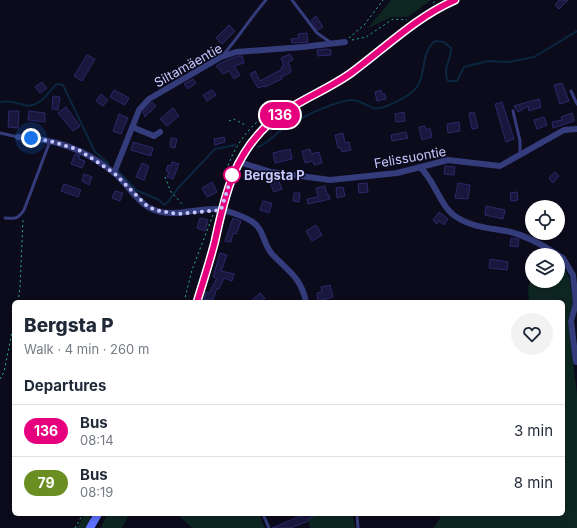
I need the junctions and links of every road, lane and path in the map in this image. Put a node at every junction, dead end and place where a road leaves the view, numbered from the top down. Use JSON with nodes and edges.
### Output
{"nodes":[{"id":1,"x":266,"y":0,"type":"edge"},
{"id":2,"x":292,"y":0,"type":"edge"},
{"id":3,"x":383,"y":0,"type":"edge"},
{"id":4,"x":437,"y":0,"type":"edge"},
{"id":5,"x":455,"y":0,"type":"edge"},
{"id":6,"x":428,"y":6,"type":"dead end"},
{"id":7,"x":405,"y":24,"type":"dead end"},
{"id":8,"x":345,"y":42,"type":"junction"},
{"id":9,"x":332,"y":43,"type":"junction"},
{"id":10,"x":221,"y":58,"type":"junction"},
{"id":11,"x":570,"y":91,"type":"dead end"},
{"id":12,"x":577,"y":104,"type":"edge"},
{"id":13,"x":513,"y":110,"type":"dead end"},
{"id":14,"x":267,"y":115,"type":"dead end"},
{"id":15,"x":230,"y":120,"type":"dead end"},
{"id":16,"x":246,"y":125,"type":"dead end"},
{"id":17,"x":132,"y":127,"type":"junction"},
{"id":18,"x":577,"y":128,"type":"edge"},
{"id":19,"x":160,"y":132,"type":"dead end"},
{"id":20,"x":0,"y":133,"type":"edge"},
{"id":21,"x":18,"y":137,"type":"joint"},
{"id":22,"x":50,"y":141,"type":"junction"},
{"id":23,"x":520,"y":155,"type":"junction"},
{"id":24,"x":239,"y":162,"type":"junction"},
{"id":25,"x":420,"y":167,"type":"junction"},
{"id":26,"x":114,"y":173,"type":"junction"},
{"id":27,"x":165,"y":177,"type":"dead end"},
{"id":28,"x":223,"y":181,"type":"dead end"},
{"id":29,"x":24,"y":210,"type":"junction"},
{"id":30,"x":218,"y":210,"type":"junction"},
{"id":31,"x":191,"y":212,"type":"junction"},
{"id":32,"x":5,"y":218,"type":"dead end"},
{"id":33,"x":547,"y":248,"type":"edge"},
{"id":34,"x":565,"y":262,"type":"edge"},
{"id":35,"x":18,"y":300,"type":"edge"},
{"id":36,"x":184,"y":300,"type":"edge"},
{"id":37,"x":198,"y":300,"type":"edge"},
{"id":38,"x":306,"y":300,"type":"edge"},
{"id":39,"x":12,"y":332,"type":"edge"},
{"id":40,"x":576,"y":362,"type":"edge"},
{"id":41,"x":0,"y":379,"type":"edge"},
{"id":42,"x":82,"y":516,"type":"edge"},
{"id":43,"x":97,"y":516,"type":"edge"},
{"id":44,"x":264,"y":516,"type":"edge"},
{"id":45,"x":357,"y":516,"type":"edge"},
{"id":46,"x":75,"y":528,"type":"edge"},
{"id":47,"x":90,"y":528,"type":"edge"},
{"id":48,"x":269,"y":528,"type":"edge"},
{"id":49,"x":358,"y":528,"type":"edge"}],
"edges":[{"from":1,"to":10,"type":"lane"},
{"from":2,"to":9,"type":"lane"},
{"from":3,"to":8,"type":"path"},
{"from":4,"to":6,"type":"path"},
{"from":5,"to":24,"type":"street"},
{"from":7,"to":8,"type":"path"},
{"from":8,"to":9,"type":"street","name":"Siltamäentie"},
{"from":9,"to":10,"type":"street","name":"Siltamäentie"},
{"from":10,"to":17,"type":"street","name":"Siltamäentie"},
{"from":11,"to":12,"type":"lane"},
{"from":13,"to":23,"type":"lane"},
{"from":14,"to":28,"type":"path"},
{"from":15,"to":16,"type":"path"},
{"from":17,"to":19,"type":"street"},
{"from":17,"to":26,"type":"street","name":"Siltamäentie"},
{"from":18,"to":23,"type":"street","name":"Felissuontie"},
{"from":20,"to":21,"type":"lane"},
{"from":21,"to":22,"type":"street"},
{"from":22,"to":26,"type":"street"},
{"from":22,"to":29,"type":"lane"},
{"from":23,"to":25,"type":"street","name":"Felissuontie"},
{"from":24,"to":25,"type":"street","name":"Felissuontie"},
{"from":24,"to":30,"type":"street"},
{"from":25,"to":33,"type":"street"},
{"from":26,"to":31,"type":"street"},
{"from":27,"to":31,"type":"path"},
{"from":29,"to":32,"type":"lane"},
{"from":29,"to":35,"type":"path"},
{"from":30,"to":31,"type":"street"},
{"from":30,"to":36,"type":"path"},
{"from":30,"to":37,"type":"street"},
{"from":30,"to":38,"type":"street"},
{"from":34,"to":40,"type":"street"},
{"from":39,"to":41,"type":"path"},
{"from":42,"to":46,"type":"path"},
{"from":43,"to":47,"type":"street"},
{"from":44,"to":48,"type":"lane"},
{"from":45,"to":49,"type":"lane"}]}
